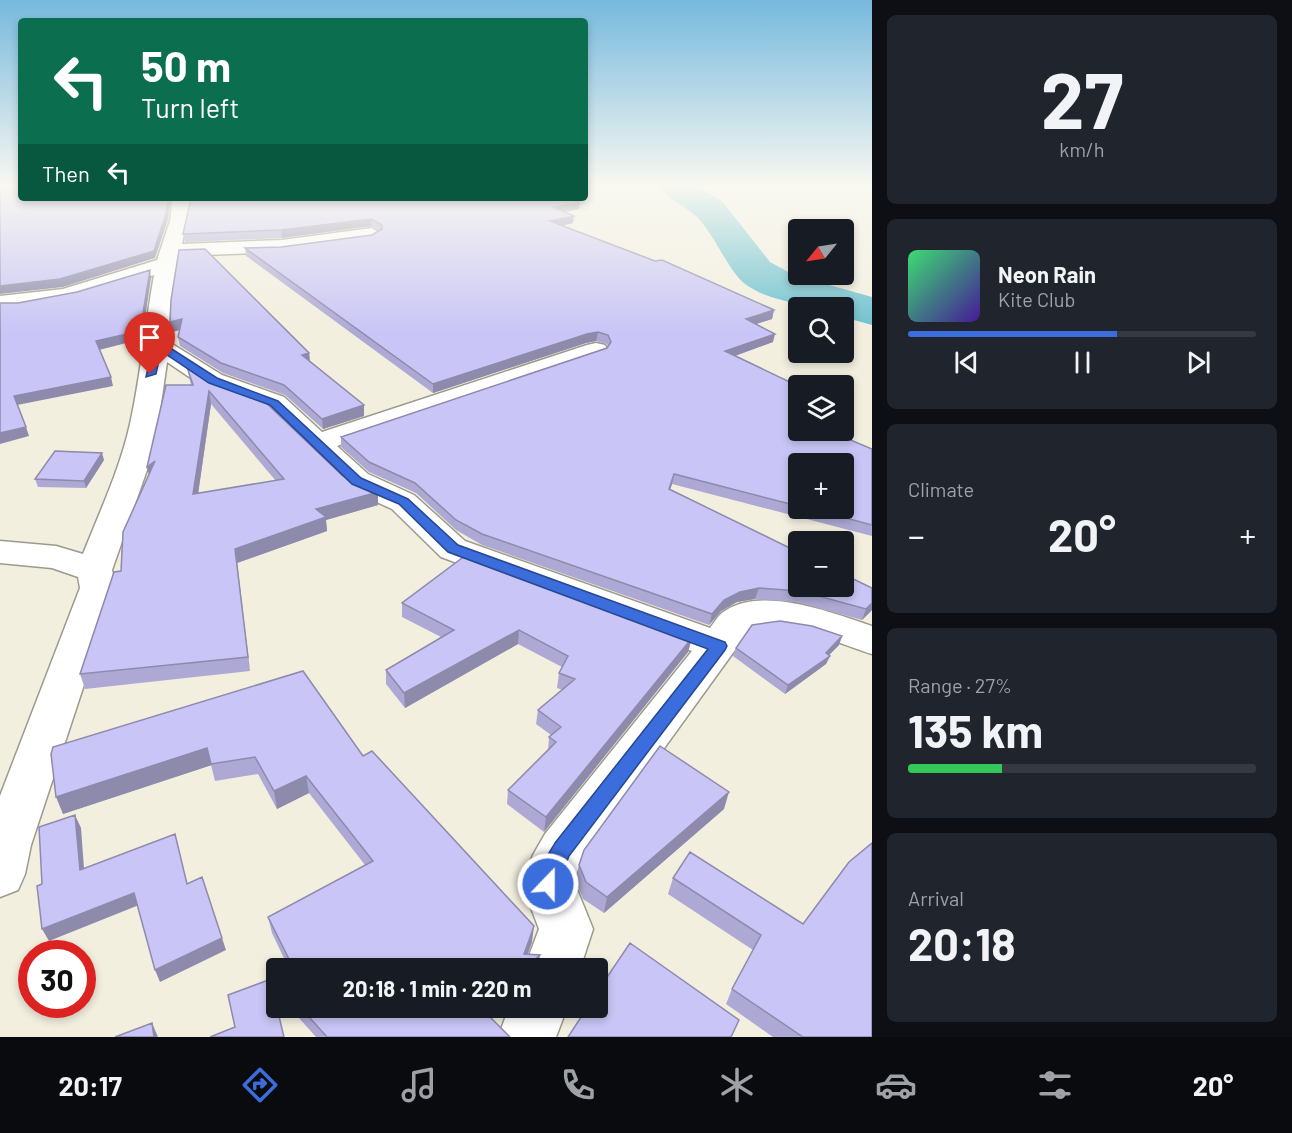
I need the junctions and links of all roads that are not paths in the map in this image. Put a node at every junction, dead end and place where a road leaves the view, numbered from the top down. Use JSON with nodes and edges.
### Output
{"nodes":[{"id":1,"x":174,"y":235,"type":"edge"},
{"id":2,"x":362,"y":235,"type":"edge"},
{"id":3,"x":169,"y":257,"type":"junction"},
{"id":4,"x":0,"y":303,"type":"edge"},
{"id":5,"x":157,"y":345,"type":"junction"},
{"id":6,"x":596,"y":350,"type":"edge"},
{"id":7,"x":318,"y":443,"type":"junction"},
{"id":8,"x":0,"y":552,"type":"edge"},
{"id":9,"x":94,"y":570,"type":"junction"},
{"id":10,"x":872,"y":640,"type":"edge"},
{"id":11,"x":719,"y":646,"type":"junction"},
{"id":12,"x":0,"y":874,"type":"edge"},
{"id":13,"x":556,"y":958,"type":"edge"},
{"id":14,"x":534,"y":1018,"type":"edge"},
{"id":15,"x":527,"y":1037,"type":"edge"}],
"edges":[{"from":1,"to":3,"type":"street"},
{"from":2,"to":3,"type":"street"},
{"from":3,"to":4,"type":"street"},
{"from":3,"to":5,"type":"street"},
{"from":5,"to":7,"type":"street"},
{"from":5,"to":9,"type":"street"},
{"from":6,"to":7,"type":"street"},
{"from":7,"to":11,"type":"street"},
{"from":8,"to":9,"type":"street"},
{"from":9,"to":12,"type":"street"},
{"from":10,"to":11,"type":"street"},
{"from":11,"to":13,"type":"street"},
{"from":14,"to":15,"type":"street"}]}
